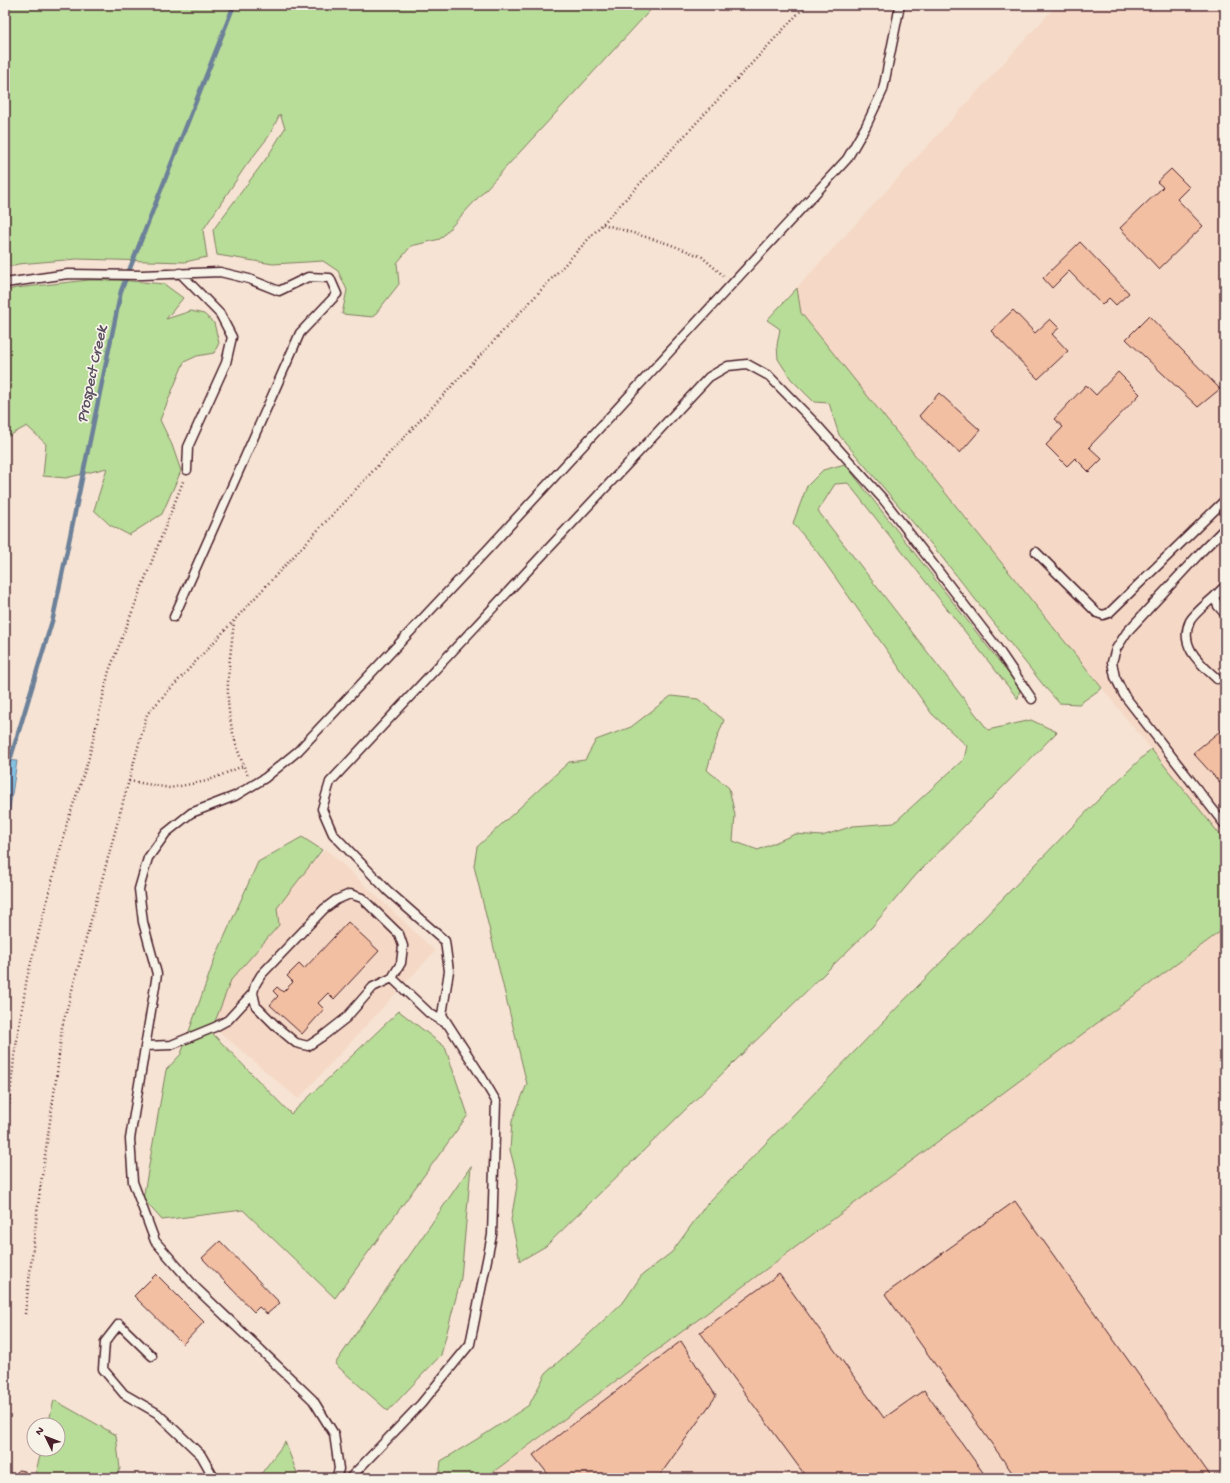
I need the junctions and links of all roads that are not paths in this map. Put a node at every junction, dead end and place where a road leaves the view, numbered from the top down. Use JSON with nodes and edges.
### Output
{"nodes":[{"id":1,"x":900,"y":5,"type":"edge"},
{"id":2,"x":180,"y":273,"type":"junction"},
{"id":3,"x":5,"y":284,"type":"edge"},
{"id":4,"x":187,"y":470,"type":"road end"},
{"id":5,"x":1225,"y":500,"type":"edge"},
{"id":6,"x":1225,"y":528,"type":"edge"},
{"id":7,"x":1036,"y":552,"type":"dead end"},
{"id":8,"x":1225,"y":586,"type":"edge"},
{"id":9,"x":1214,"y":597,"type":"junction"},
{"id":10,"x":1225,"y":614,"type":"edge"},
{"id":11,"x":174,"y":617,"type":"dead end"},
{"id":12,"x":1217,"y":679,"type":"dead end"},
{"id":13,"x":1032,"y":699,"type":"dead end"},
{"id":14,"x":1225,"y":825,"type":"edge"},
{"id":15,"x":392,"y":978,"type":"junction"},
{"id":16,"x":253,"y":993,"type":"junction"},
{"id":17,"x":449,"y":1026,"type":"junction"},
{"id":18,"x":146,"y":1046,"type":"junction"},
{"id":19,"x":152,"y":1356,"type":"dead end"},
{"id":20,"x":214,"y":1478,"type":"edge"},
{"id":21,"x":336,"y":1478,"type":"edge"},
{"id":22,"x":350,"y":1478,"type":"edge"}],
"edges":[{"from":1,"to":18,"type":"lane"},
{"from":2,"to":3,"type":"lane"},
{"from":2,"to":4,"type":"lane"},
{"from":2,"to":11,"type":"lane"},
{"from":5,"to":7,"type":"lane"},
{"from":6,"to":14,"type":"lane"},
{"from":8,"to":9,"type":"lane"},
{"from":9,"to":10,"type":"lane"},
{"from":9,"to":12,"type":"lane"},
{"from":13,"to":17,"type":"lane"},
{"from":15,"to":16,"type":"lane"},
{"from":15,"to":16,"type":"lane"},
{"from":15,"to":17,"type":"lane"},
{"from":16,"to":18,"type":"lane"},
{"from":17,"to":22,"type":"lane"},
{"from":18,"to":21,"type":"lane"},
{"from":19,"to":20,"type":"lane"}]}
